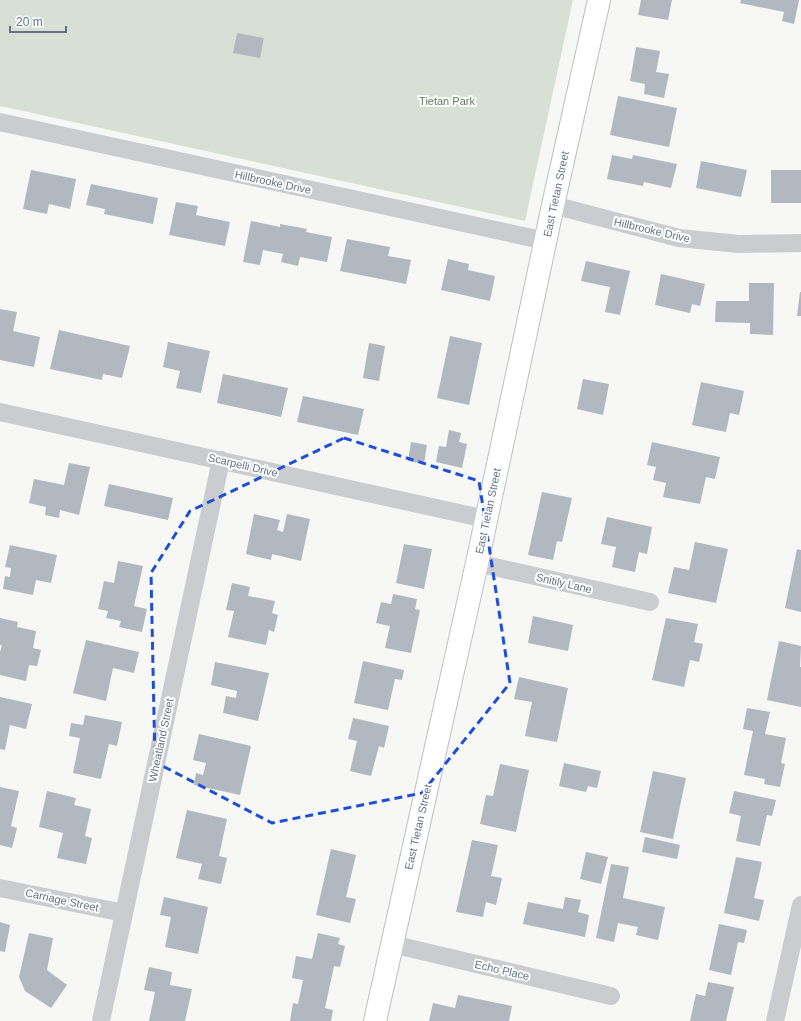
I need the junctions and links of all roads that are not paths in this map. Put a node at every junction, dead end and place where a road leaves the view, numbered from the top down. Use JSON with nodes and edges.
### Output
{"nodes":[{"id":1,"x":599,"y":0,"type":"edge"},
{"id":2,"x":0,"y":122,"type":"edge"},
{"id":3,"x":553,"y":205,"type":"junction"},
{"id":4,"x":546,"y":241,"type":"junction"},
{"id":5,"x":801,"y":243,"type":"edge"},
{"id":6,"x":0,"y":412,"type":"edge"},
{"id":7,"x":221,"y":460,"type":"junction"},
{"id":8,"x":486,"y":519,"type":"junction"},
{"id":9,"x":477,"y":563,"type":"junction"},
{"id":10,"x":650,"y":602,"type":"dead end"},
{"id":11,"x":0,"y":888,"type":"edge"},
{"id":12,"x":801,"y":905,"type":"edge"},
{"id":13,"x":124,"y":913,"type":"junction"},
{"id":14,"x":392,"y":944,"type":"junction"},
{"id":15,"x":611,"y":996,"type":"dead end"},
{"id":16,"x":101,"y":1021,"type":"edge"},
{"id":17,"x":375,"y":1021,"type":"edge"},
{"id":18,"x":775,"y":1021,"type":"edge"}],
"edges":[{"from":1,"to":3,"type":"main road","name":"East Tietan Street"},
{"from":2,"to":4,"type":"street","name":"Hillbrooke Drive"},
{"from":3,"to":4,"type":"main road","name":"East Tietan Street"},
{"from":3,"to":5,"type":"street","name":"Hillbrooke Drive"},
{"from":4,"to":8,"type":"main road","name":"East Tietan Street"},
{"from":6,"to":7,"type":"street","name":"Scarpelli Drive"},
{"from":7,"to":8,"type":"street","name":"Scarpelli Drive"},
{"from":7,"to":13,"type":"street","name":"Wheatland Street"},
{"from":8,"to":9,"type":"main road","name":"East Tietan Street"},
{"from":9,"to":10,"type":"street","name":"Snitily Lane"},
{"from":9,"to":14,"type":"main road","name":"East Tietan Street"},
{"from":11,"to":13,"type":"street","name":"Carriage Street"},
{"from":12,"to":18,"type":"street"},
{"from":13,"to":16,"type":"street","name":"Wheatland Street"},
{"from":14,"to":15,"type":"street","name":"Echo Place"},
{"from":14,"to":17,"type":"main road","name":"East Tietan Street"}]}
